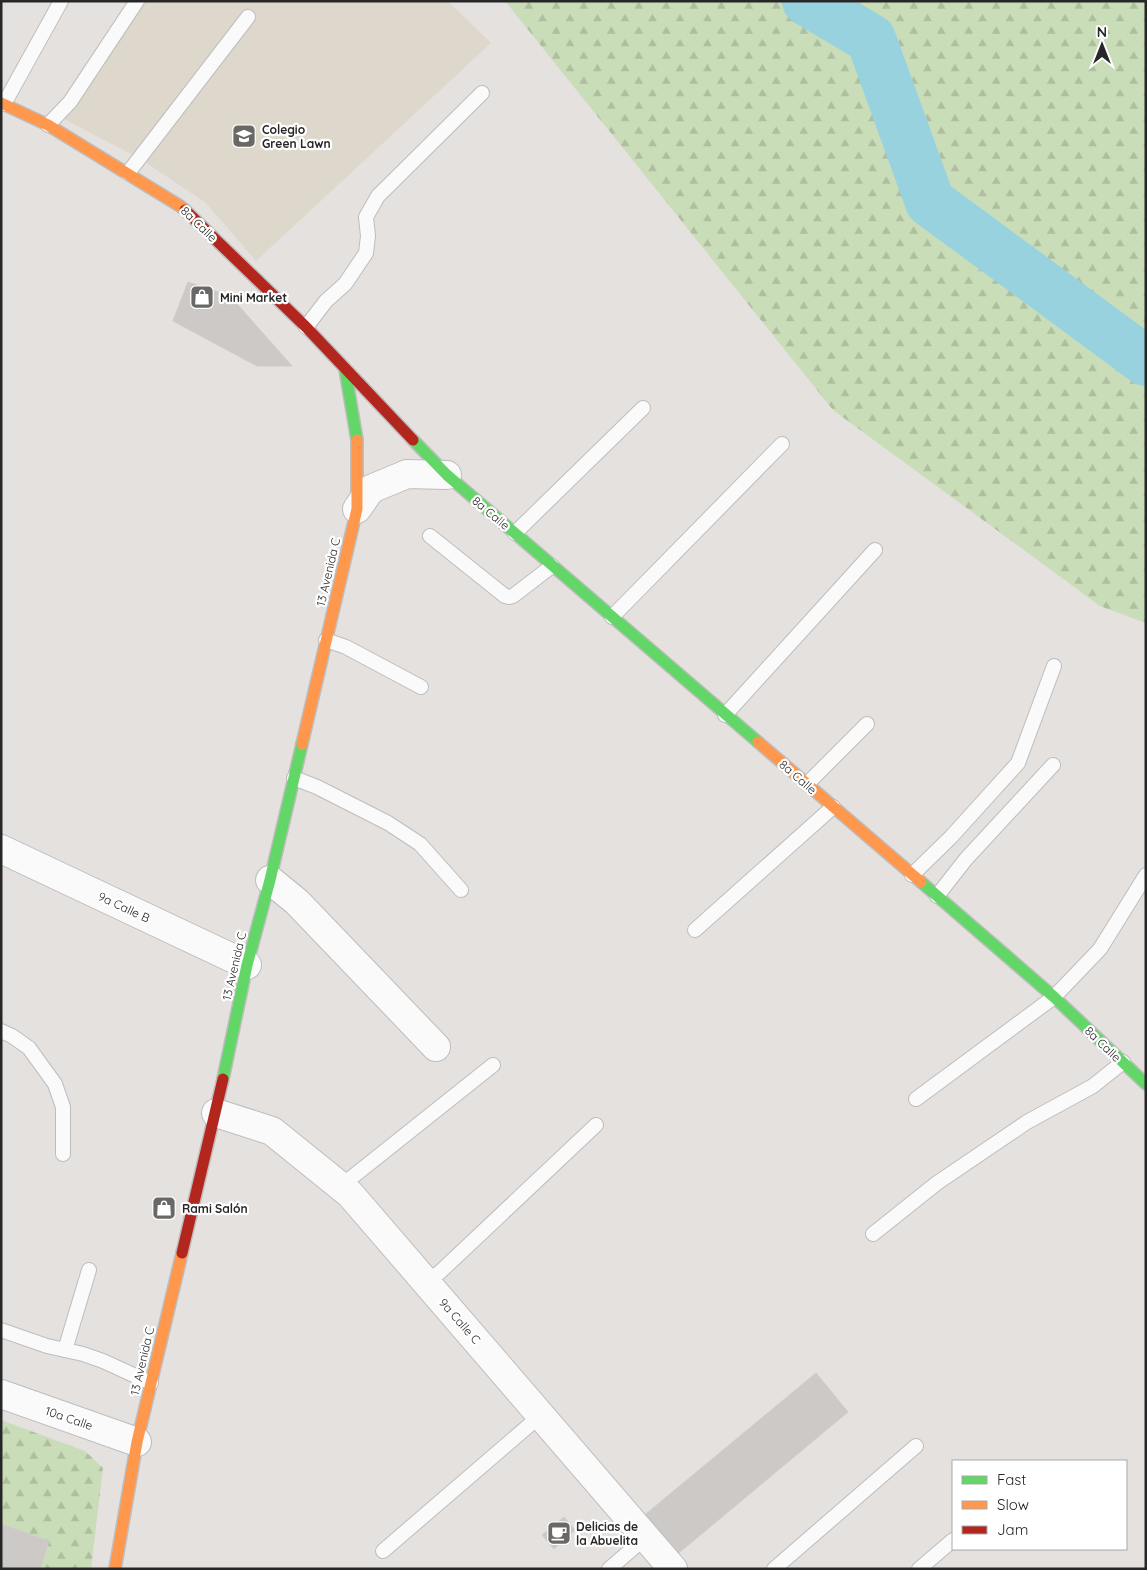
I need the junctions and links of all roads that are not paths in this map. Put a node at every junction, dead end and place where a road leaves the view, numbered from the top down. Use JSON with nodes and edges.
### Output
{"nodes":[{"id":1,"x":61,"y":1,"type":"edge"},
{"id":2,"x":137,"y":1,"type":"edge"},
{"id":3,"x":248,"y":17,"type":"dead end"},
{"id":4,"x":482,"y":93,"type":"dead end"},
{"id":5,"x":3,"y":103,"type":"edge"},
{"id":6,"x":48,"y":125,"type":"junction"},
{"id":7,"x":128,"y":173,"type":"junction"},
{"id":8,"x":306,"y":327,"type":"junction"},
{"id":9,"x":345,"y":370,"type":"junction"},
{"id":10,"x":643,"y":408,"type":"dead end"},
{"id":11,"x":782,"y":444,"type":"dead end"},
{"id":12,"x":447,"y":475,"type":"junction"},
{"id":13,"x":357,"y":509,"type":"junction"},
{"id":14,"x":515,"y":533,"type":"junction"},
{"id":15,"x":430,"y":536,"type":"dead end"},
{"id":16,"x":874,"y":550,"type":"dead end"},
{"id":17,"x":552,"y":566,"type":"junction"},
{"id":18,"x":612,"y":617,"type":"junction"},
{"id":19,"x":326,"y":640,"type":"junction"},
{"id":20,"x":1054,"y":666,"type":"dead end"},
{"id":21,"x":420,"y":687,"type":"dead end"},
{"id":22,"x":726,"y":714,"type":"junction"},
{"id":23,"x":867,"y":724,"type":"dead end"},
{"id":24,"x":1053,"y":765,"type":"dead end"},
{"id":25,"x":294,"y":778,"type":"junction"},
{"id":26,"x":806,"y":784,"type":"junction"},
{"id":27,"x":833,"y":807,"type":"junction"},
{"id":28,"x":1,"y":849,"type":"edge"},
{"id":29,"x":912,"y":875,"type":"junction"},
{"id":30,"x":1146,"y":875,"type":"edge"},
{"id":31,"x":270,"y":880,"type":"junction"},
{"id":32,"x":461,"y":890,"type":"dead end"},
{"id":33,"x":937,"y":896,"type":"junction"},
{"id":34,"x":695,"y":930,"type":"dead end"},
{"id":35,"x":247,"y":965,"type":"junction"},
{"id":36,"x":1054,"y":997,"type":"junction"},
{"id":37,"x":1,"y":1031,"type":"edge"},
{"id":38,"x":436,"y":1047,"type":"dead end"},
{"id":39,"x":1123,"y":1062,"type":"junction"},
{"id":40,"x":493,"y":1065,"type":"dead end"},
{"id":41,"x":1146,"y":1084,"type":"edge"},
{"id":42,"x":916,"y":1099,"type":"dead end"},
{"id":43,"x":216,"y":1113,"type":"junction"},
{"id":44,"x":596,"y":1125,"type":"dead end"},
{"id":45,"x":63,"y":1154,"type":"dead end"},
{"id":46,"x":341,"y":1186,"type":"junction"},
{"id":47,"x":873,"y":1234,"type":"dead end"},
{"id":48,"x":89,"y":1270,"type":"dead end"},
{"id":49,"x":427,"y":1282,"type":"junction"},
{"id":50,"x":1,"y":1330,"type":"edge"},
{"id":51,"x":65,"y":1350,"type":"junction"},
{"id":52,"x":151,"y":1383,"type":"junction"},
{"id":53,"x":1,"y":1394,"type":"edge"},
{"id":54,"x":541,"y":1415,"type":"junction"},
{"id":55,"x":137,"y":1442,"type":"junction"},
{"id":56,"x":916,"y":1446,"type":"dead end"},
{"id":57,"x":646,"y":1537,"type":"junction"},
{"id":58,"x":952,"y":1541,"type":"edge"},
{"id":59,"x":383,"y":1551,"type":"dead end"},
{"id":60,"x":115,"y":1569,"type":"edge"},
{"id":61,"x":610,"y":1569,"type":"edge"},
{"id":62,"x":673,"y":1569,"type":"edge"},
{"id":63,"x":774,"y":1569,"type":"edge"},
{"id":64,"x":919,"y":1569,"type":"edge"}],
"edges":[{"from":1,"to":5,"type":"lane"},
{"from":2,"to":6,"type":"lane"},
{"from":3,"to":7,"type":"lane"},
{"from":4,"to":8,"type":"lane"},
{"from":5,"to":6,"type":"street","name":"8a Calle"},
{"from":6,"to":7,"type":"street","name":"8a Calle"},
{"from":7,"to":8,"type":"street","name":"8a Calle"},
{"from":8,"to":9,"type":"street","name":"8a Calle"},
{"from":9,"to":12,"type":"street","name":"8a Calle"},
{"from":9,"to":13,"type":"street","name":"13 Avenida C"},
{"from":10,"to":14,"type":"lane"},
{"from":11,"to":18,"type":"lane"},
{"from":12,"to":13,"type":"street"},
{"from":12,"to":14,"type":"street","name":"8a Calle"},
{"from":13,"to":19,"type":"street","name":"13 Avenida C"},
{"from":14,"to":17,"type":"street","name":"8a Calle"},
{"from":15,"to":17,"type":"lane"},
{"from":16,"to":22,"type":"lane"},
{"from":17,"to":18,"type":"street","name":"8a Calle"},
{"from":18,"to":22,"type":"street","name":"8a Calle"},
{"from":19,"to":21,"type":"lane"},
{"from":19,"to":25,"type":"street","name":"13 Avenida C"},
{"from":20,"to":29,"type":"lane"},
{"from":22,"to":26,"type":"street","name":"8a Calle"},
{"from":23,"to":26,"type":"lane"},
{"from":24,"to":33,"type":"lane"},
{"from":25,"to":31,"type":"street","name":"13 Avenida C"},
{"from":25,"to":32,"type":"lane"},
{"from":26,"to":27,"type":"street","name":"8a Calle"},
{"from":27,"to":29,"type":"street","name":"8a Calle"},
{"from":27,"to":34,"type":"lane"},
{"from":28,"to":35,"type":"street","name":"9a Calle B"},
{"from":29,"to":33,"type":"street","name":"8a Calle"},
{"from":30,"to":36,"type":"lane"},
{"from":31,"to":35,"type":"street","name":"13 Avenida C"},
{"from":31,"to":38,"type":"street"},
{"from":33,"to":36,"type":"street","name":"8a Calle"},
{"from":35,"to":43,"type":"street","name":"13 Avenida C"},
{"from":36,"to":39,"type":"street","name":"8a Calle"},
{"from":36,"to":42,"type":"lane"},
{"from":37,"to":45,"type":"lane"},
{"from":39,"to":41,"type":"street","name":"8a Calle"},
{"from":39,"to":47,"type":"lane"},
{"from":40,"to":46,"type":"lane"},
{"from":43,"to":46,"type":"street","name":"9a Calle C"},
{"from":43,"to":52,"type":"street","name":"13 Avenida C"},
{"from":44,"to":49,"type":"lane"},
{"from":46,"to":49,"type":"street","name":"9a Calle C"},
{"from":48,"to":51,"type":"lane"},
{"from":49,"to":54,"type":"street","name":"9a Calle C"},
{"from":50,"to":51,"type":"lane"},
{"from":51,"to":52,"type":"lane"},
{"from":52,"to":55,"type":"street","name":"13 Avenida C"},
{"from":53,"to":55,"type":"street","name":"10a Calle"},
{"from":54,"to":57,"type":"street","name":"9a Calle C"},
{"from":54,"to":59,"type":"lane"},
{"from":55,"to":60,"type":"street","name":"13 Avenida C"},
{"from":56,"to":63,"type":"lane"},
{"from":57,"to":61,"type":"lane"},
{"from":57,"to":62,"type":"street","name":"9a Calle C"},
{"from":58,"to":64,"type":"lane"}]}
